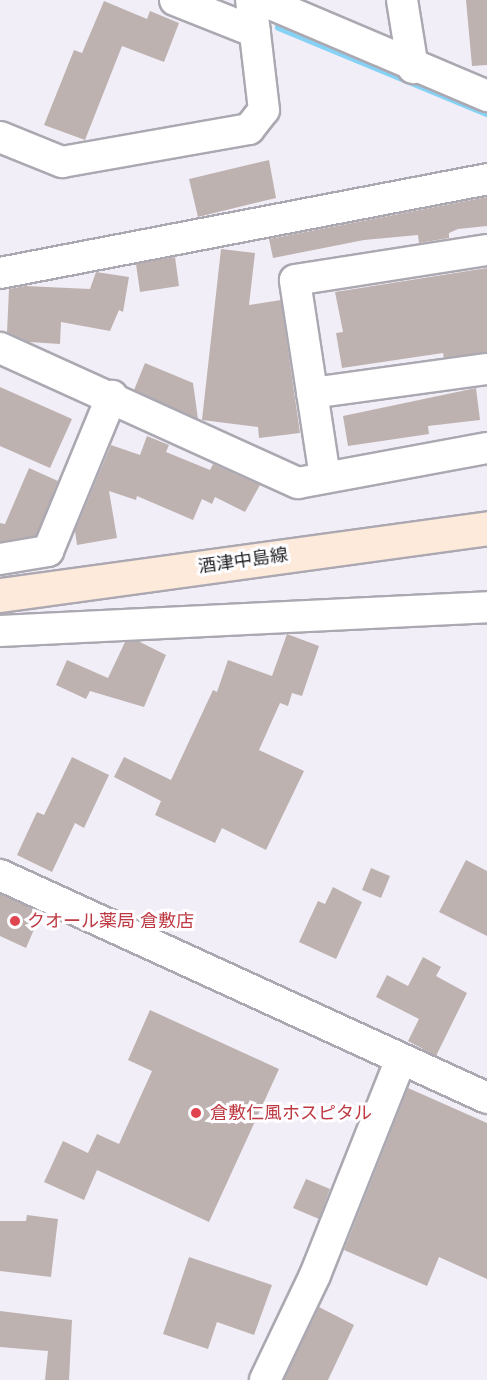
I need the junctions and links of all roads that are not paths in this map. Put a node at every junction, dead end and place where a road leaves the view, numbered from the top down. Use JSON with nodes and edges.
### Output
{"nodes":[{"id":1,"x":175,"y":0,"type":"edge"},
{"id":2,"x":251,"y":0,"type":"edge"},
{"id":3,"x":261,"y":0,"type":"edge"},
{"id":4,"x":402,"y":0,"type":"edge"},
{"id":5,"x":255,"y":32,"type":"junction"},
{"id":6,"x":413,"y":68,"type":"junction"},
{"id":7,"x":487,"y":96,"type":"edge"},
{"id":8,"x":0,"y":137,"type":"edge"},
{"id":9,"x":487,"y":179,"type":"edge"},
{"id":10,"x":487,"y":250,"type":"edge"},
{"id":11,"x":0,"y":273,"type":"edge"},
{"id":12,"x":0,"y":348,"type":"edge"},
{"id":13,"x":487,"y":369,"type":"edge"},
{"id":14,"x":312,"y":393,"type":"junction"},
{"id":15,"x":112,"y":396,"type":"junction"},
{"id":16,"x":487,"y":448,"type":"edge"},
{"id":17,"x":326,"y":477,"type":"junction"},
{"id":18,"x":487,"y":528,"type":"edge"},
{"id":19,"x":0,"y":559,"type":"edge"},
{"id":20,"x":0,"y":595,"type":"edge"},
{"id":21,"x":487,"y":607,"type":"edge"},
{"id":22,"x":4,"y":638,"type":"edge"},
{"id":23,"x":0,"y":875,"type":"edge"},
{"id":24,"x":402,"y":1059,"type":"junction"},
{"id":25,"x":487,"y":1098,"type":"edge"},
{"id":26,"x":265,"y":1380,"type":"edge"}],
"edges":[{"from":1,"to":5,"type":"street"},
{"from":2,"to":5,"type":"street"},
{"from":3,"to":6,"type":"street"},
{"from":4,"to":6,"type":"street"},
{"from":5,"to":8,"type":"street"},
{"from":6,"to":7,"type":"street"},
{"from":9,"to":11,"type":"street"},
{"from":10,"to":14,"type":"street"},
{"from":12,"to":15,"type":"street"},
{"from":13,"to":14,"type":"street"},
{"from":14,"to":17,"type":"street"},
{"from":15,"to":17,"type":"street"},
{"from":15,"to":19,"type":"street"},
{"from":16,"to":17,"type":"street"},
{"from":18,"to":20,"type":"main road","name":"酒津中島線"},
{"from":21,"to":22,"type":"street"},
{"from":23,"to":24,"type":"street"},
{"from":24,"to":25,"type":"street"},
{"from":24,"to":26,"type":"street"}]}
